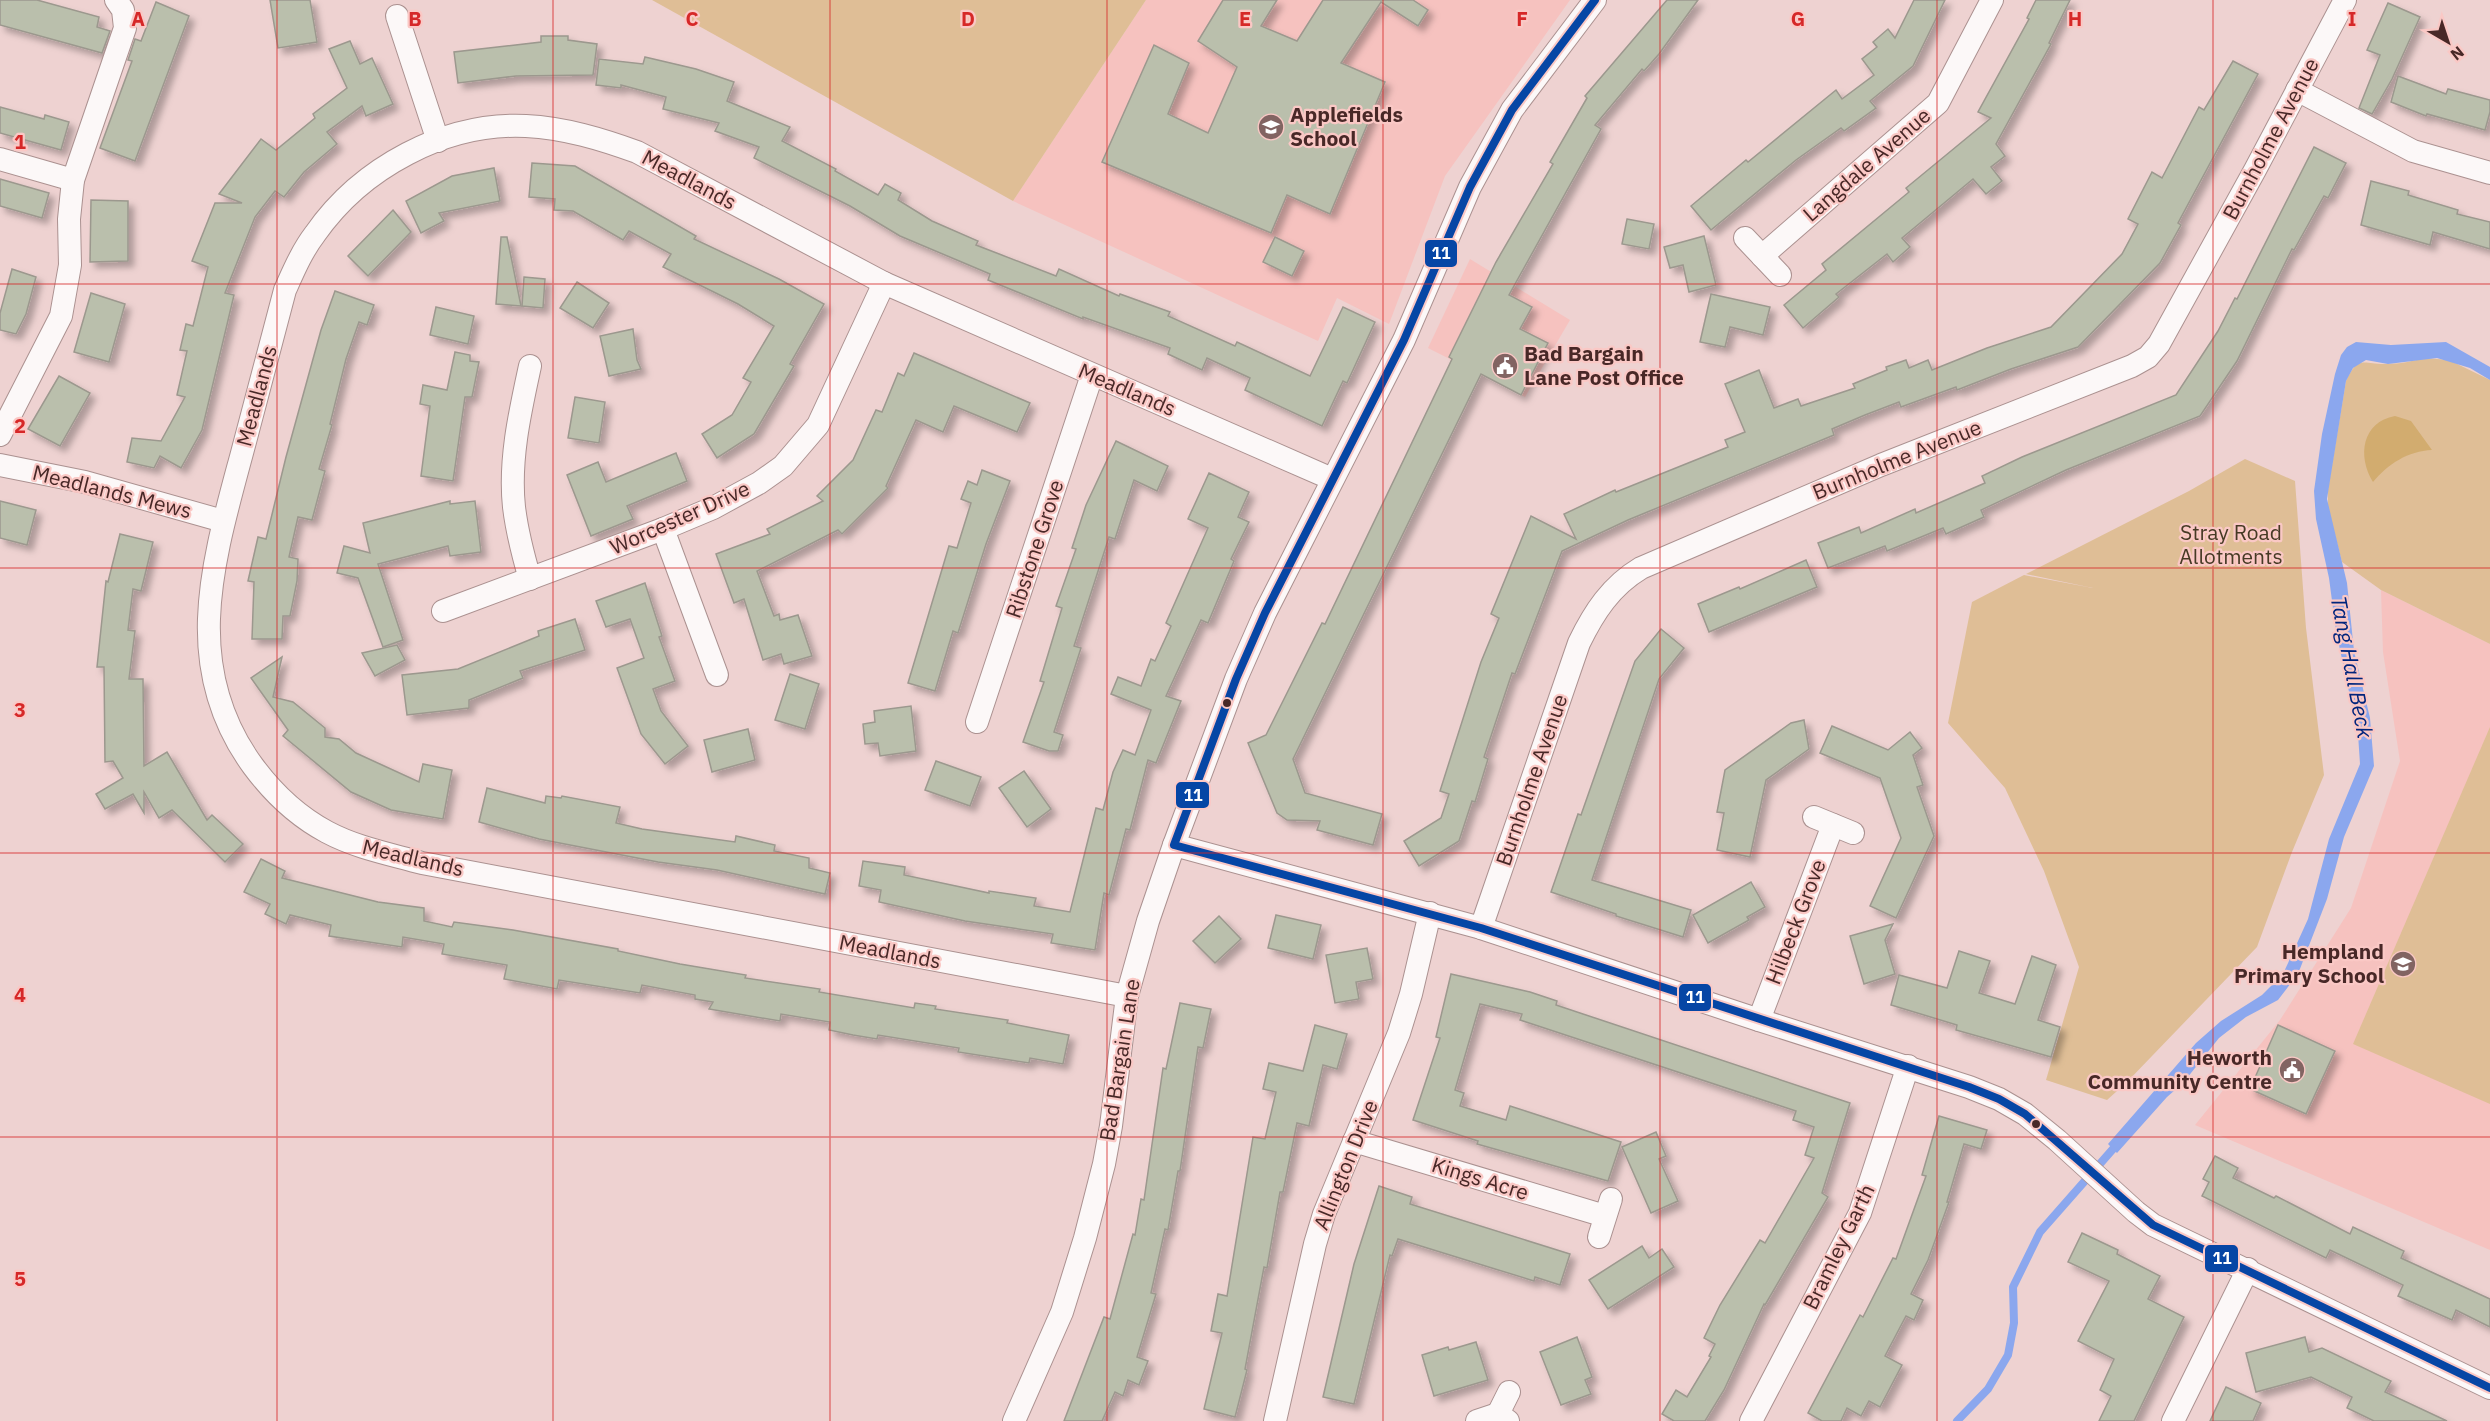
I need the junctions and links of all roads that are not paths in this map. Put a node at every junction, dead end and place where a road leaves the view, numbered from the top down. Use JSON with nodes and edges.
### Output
{"nodes":[{"id":1,"x":116,"y":0,"type":"edge"},
{"id":2,"x":1595,"y":0,"type":"edge"},
{"id":3,"x":1992,"y":0,"type":"edge"},
{"id":4,"x":2344,"y":0,"type":"edge"},
{"id":5,"x":397,"y":16,"type":"dead end"},
{"id":6,"x":2297,"y":90,"type":"junction"},
{"id":7,"x":438,"y":141,"type":"junction"},
{"id":8,"x":0,"y":159,"type":"edge"},
{"id":9,"x":2490,"y":173,"type":"edge"},
{"id":10,"x":73,"y":180,"type":"junction"},
{"id":11,"x":1745,"y":238,"type":"dead end"},
{"id":12,"x":1762,"y":256,"type":"junction"},
{"id":13,"x":1780,"y":274,"type":"dead end"},
{"id":14,"x":884,"y":283,"type":"junction"},
{"id":15,"x":530,"y":366,"type":"dead end"},
{"id":16,"x":1092,"y":375,"type":"junction"},
{"id":17,"x":0,"y":435,"type":"edge"},
{"id":18,"x":0,"y":465,"type":"edge"},
{"id":19,"x":1332,"y":479,"type":"junction"},
{"id":20,"x":224,"y":521,"type":"junction"},
{"id":21,"x":663,"y":529,"type":"junction"},
{"id":22,"x":530,"y":579,"type":"junction"},
{"id":23,"x":443,"y":611,"type":"dead end"},
{"id":24,"x":717,"y":675,"type":"dead end"},
{"id":25,"x":977,"y":722,"type":"dead end"},
{"id":26,"x":1833,"y":825,"type":"dead end"},
{"id":27,"x":1174,"y":845,"type":"junction"},
{"id":28,"x":1430,"y":914,"type":"junction"},
{"id":29,"x":1482,"y":928,"type":"junction"},
{"id":30,"x":1127,"y":996,"type":"junction"},
{"id":31,"x":1759,"y":1020,"type":"junction"},
{"id":32,"x":1908,"y":1066,"type":"junction"},
{"id":33,"x":1354,"y":1142,"type":"junction"},
{"id":34,"x":1605,"y":1217,"type":"dead end"},
{"id":35,"x":2248,"y":1269,"type":"junction"},
{"id":36,"x":2490,"y":1388,"type":"edge"},
{"id":37,"x":1509,"y":1392,"type":"dead end"},
{"id":38,"x":1495,"y":1419,"type":"edge"},
{"id":39,"x":1014,"y":1421,"type":"edge"},
{"id":40,"x":1275,"y":1421,"type":"edge"},
{"id":41,"x":1751,"y":1421,"type":"edge"},
{"id":42,"x":2173,"y":1421,"type":"edge"}],
"edges":[{"from":1,"to":10,"type":"street"},
{"from":2,"to":19,"type":"street","name":"Bad Bargain Lane"},
{"from":3,"to":12,"type":"street","name":"Langdale Avenue"},
{"from":4,"to":6,"type":"street","name":"Burnholme Avenue"},
{"from":5,"to":7,"type":"street"},
{"from":6,"to":9,"type":"street"},
{"from":6,"to":29,"type":"street","name":"Burnholme Avenue"},
{"from":7,"to":14,"type":"street","name":"Meadlands"},
{"from":7,"to":20,"type":"street","name":"Meadlands"},
{"from":8,"to":10,"type":"street"},
{"from":10,"to":17,"type":"street"},
{"from":11,"to":12,"type":"street"},
{"from":12,"to":13,"type":"street"},
{"from":14,"to":16,"type":"street","name":"Meadlands"},
{"from":14,"to":21,"type":"street","name":"Worcester Drive"},
{"from":15,"to":22,"type":"street"},
{"from":16,"to":19,"type":"street","name":"Meadlands"},
{"from":16,"to":25,"type":"street","name":"Ribstone Grove"},
{"from":18,"to":20,"type":"street","name":"Meadlands Mews"},
{"from":19,"to":27,"type":"street","name":"Bad Bargain Lane"},
{"from":20,"to":30,"type":"street","name":"Meadlands"},
{"from":21,"to":22,"type":"street","name":"Worcester Drive"},
{"from":21,"to":24,"type":"street"},
{"from":22,"to":23,"type":"street","name":"Worcester Drive"},
{"from":26,"to":31,"type":"street","name":"Hilbeck Grove"},
{"from":27,"to":28,"type":"street"},
{"from":27,"to":30,"type":"street","name":"Bad Bargain Lane"},
{"from":28,"to":29,"type":"street"},
{"from":28,"to":33,"type":"street","name":"Allington Drive"},
{"from":29,"to":31,"type":"street"},
{"from":30,"to":39,"type":"street","name":"Bad Bargain Lane"},
{"from":31,"to":32,"type":"street"},
{"from":32,"to":35,"type":"street"},
{"from":32,"to":41,"type":"street","name":"Bramley Garth"},
{"from":33,"to":34,"type":"street","name":"Kings Acre"},
{"from":33,"to":40,"type":"street","name":"Allington Drive"},
{"from":35,"to":36,"type":"street"},
{"from":35,"to":42,"type":"street"},
{"from":37,"to":38,"type":"street"}]}
